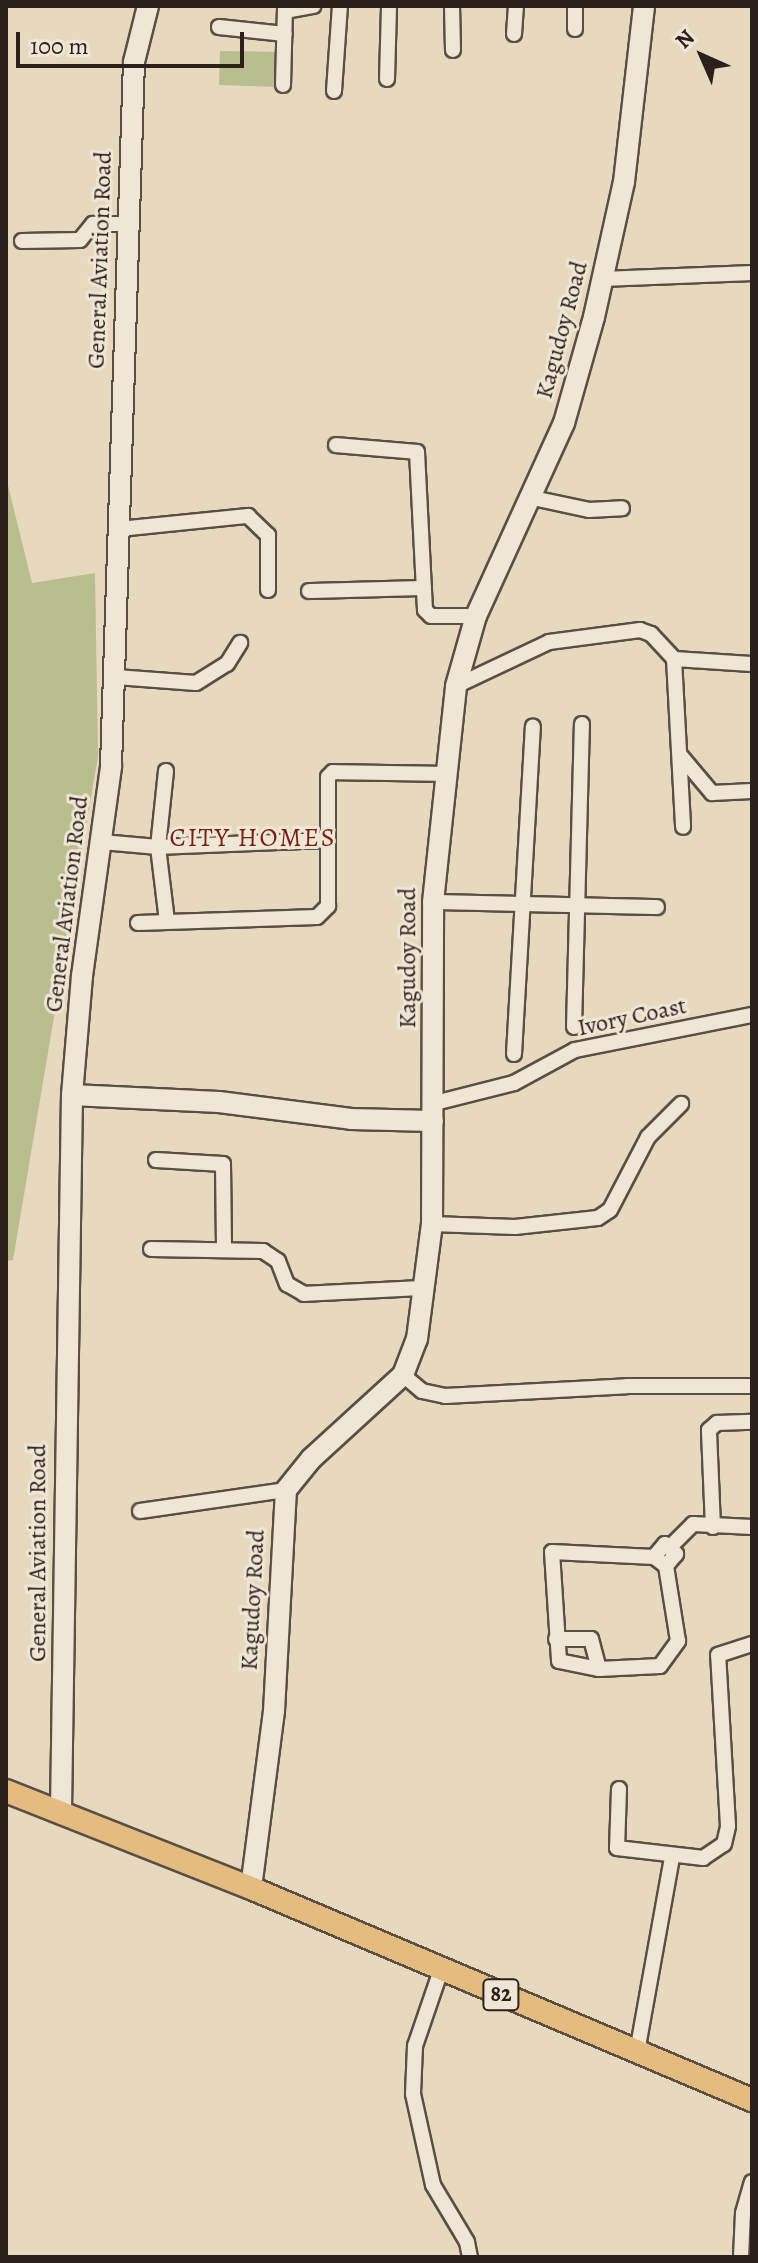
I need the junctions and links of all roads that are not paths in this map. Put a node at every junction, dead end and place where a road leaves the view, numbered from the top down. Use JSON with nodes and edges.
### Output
{"nodes":[{"id":1,"x":148,"y":6,"type":"edge"},
{"id":2,"x":314,"y":6,"type":"edge"},
{"id":3,"x":340,"y":6,"type":"edge"},
{"id":4,"x":389,"y":6,"type":"edge"},
{"id":5,"x":452,"y":6,"type":"edge"},
{"id":6,"x":516,"y":6,"type":"edge"},
{"id":7,"x":575,"y":6,"type":"edge"},
{"id":8,"x":644,"y":6,"type":"edge"},
{"id":9,"x":285,"y":9,"type":"edge"},
{"id":10,"x":219,"y":27,"type":"dead end"},
{"id":11,"x":575,"y":29,"type":"dead end"},
{"id":12,"x":285,"y":34,"type":"junction"},
{"id":13,"x":514,"y":34,"type":"dead end"},
{"id":14,"x":453,"y":50,"type":"dead end"},
{"id":15,"x":387,"y":79,"type":"dead end"},
{"id":16,"x":283,"y":85,"type":"dead end"},
{"id":17,"x":334,"y":91,"type":"dead end"},
{"id":18,"x":127,"y":224,"type":"junction"},
{"id":19,"x":22,"y":241,"type":"dead end"},
{"id":20,"x":752,"y":273,"type":"edge"},
{"id":21,"x":603,"y":279,"type":"junction"},
{"id":22,"x":336,"y":445,"type":"dead end"},
{"id":23,"x":533,"y":498,"type":"junction"},
{"id":24,"x":622,"y":508,"type":"dead end"},
{"id":25,"x":119,"y":529,"type":"junction"},
{"id":26,"x":424,"y":588,"type":"junction"},
{"id":27,"x":268,"y":590,"type":"dead end"},
{"id":28,"x":309,"y":591,"type":"dead end"},
{"id":29,"x":476,"y":616,"type":"junction"},
{"id":30,"x":240,"y":643,"type":"dead end"},
{"id":31,"x":674,"y":659,"type":"junction"},
{"id":32,"x":752,"y":664,"type":"edge"},
{"id":33,"x":116,"y":677,"type":"junction"},
{"id":34,"x":456,"y":686,"type":"junction"},
{"id":35,"x":582,"y":724,"type":"dead end"},
{"id":36,"x":533,"y":727,"type":"dead end"},
{"id":37,"x":680,"y":755,"type":"junction"},
{"id":38,"x":166,"y":771,"type":"dead end"},
{"id":39,"x":443,"y":774,"type":"junction"},
{"id":40,"x":752,"y":791,"type":"edge"},
{"id":41,"x":683,"y":827,"type":"dead end"},
{"id":42,"x":326,"y":840,"type":"junction"},
{"id":43,"x":102,"y":842,"type":"junction"},
{"id":44,"x":158,"y":847,"type":"junction"},
{"id":45,"x":433,"y":902,"type":"junction"},
{"id":46,"x":523,"y":904,"type":"junction"},
{"id":47,"x":657,"y":907,"type":"dead end"},
{"id":48,"x":575,"y":908,"type":"junction"},
{"id":49,"x":167,"y":921,"type":"junction"},
{"id":50,"x":138,"y":923,"type":"dead end"},
{"id":51,"x":752,"y":1015,"type":"edge"},
{"id":52,"x":574,"y":1027,"type":"dead end"},
{"id":53,"x":514,"y":1054,"type":"dead end"},
{"id":54,"x":72,"y":1095,"type":"junction"},
{"id":55,"x":681,"y":1104,"type":"dead end"},
{"id":56,"x":434,"y":1112,"type":"junction"},
{"id":57,"x":156,"y":1160,"type":"dead end"},
{"id":58,"x":432,"y":1224,"type":"junction"},
{"id":59,"x":151,"y":1249,"type":"dead end"},
{"id":60,"x":224,"y":1250,"type":"junction"},
{"id":61,"x":424,"y":1288,"type":"junction"},
{"id":62,"x":403,"y":1375,"type":"junction"},
{"id":63,"x":752,"y":1386,"type":"edge"},
{"id":64,"x":752,"y":1422,"type":"edge"},
{"id":65,"x":286,"y":1490,"type":"junction"},
{"id":66,"x":140,"y":1511,"type":"dead end"},
{"id":67,"x":713,"y":1527,"type":"junction"},
{"id":68,"x":752,"y":1527,"type":"edge"},
{"id":69,"x":660,"y":1561,"type":"junction"},
{"id":70,"x":556,"y":1639,"type":"junction"},
{"id":71,"x":752,"y":1644,"type":"edge"},
{"id":72,"x":599,"y":1669,"type":"junction"},
{"id":73,"x":619,"y":1789,"type":"dead end"},
{"id":74,"x":6,"y":1791,"type":"edge"},
{"id":75,"x":61,"y":1810,"type":"junction"},
{"id":76,"x":672,"y":1857,"type":"junction"},
{"id":77,"x":251,"y":1888,"type":"junction"},
{"id":78,"x":441,"y":1970,"type":"junction"},
{"id":79,"x":637,"y":2052,"type":"junction"},
{"id":80,"x":752,"y":2100,"type":"edge"},
{"id":81,"x":752,"y":2182,"type":"edge"},
{"id":82,"x":470,"y":2257,"type":"edge"},
{"id":83,"x":741,"y":2257,"type":"edge"}],
"edges":[{"from":1,"to":18,"type":"street","name":"General Aviation Road"},
{"from":2,"to":9,"type":"street"},
{"from":3,"to":17,"type":"street"},
{"from":4,"to":15,"type":"street"},
{"from":5,"to":14,"type":"street"},
{"from":6,"to":13,"type":"street"},
{"from":7,"to":11,"type":"street"},
{"from":8,"to":21,"type":"street","name":"Kagudoy Road"},
{"from":9,"to":12,"type":"street"},
{"from":10,"to":12,"type":"street"},
{"from":12,"to":16,"type":"street"},
{"from":18,"to":19,"type":"street"},
{"from":18,"to":25,"type":"street","name":"General Aviation Road"},
{"from":20,"to":21,"type":"street"},
{"from":21,"to":23,"type":"street","name":"Kagudoy Road"},
{"from":22,"to":26,"type":"street"},
{"from":23,"to":24,"type":"street"},
{"from":23,"to":29,"type":"street","name":"Kagudoy Road"},
{"from":25,"to":27,"type":"street"},
{"from":25,"to":33,"type":"street","name":"General Aviation Road"},
{"from":26,"to":28,"type":"street"},
{"from":26,"to":29,"type":"street"},
{"from":29,"to":34,"type":"street","name":"Kagudoy Road"},
{"from":30,"to":33,"type":"street"},
{"from":31,"to":32,"type":"street"},
{"from":31,"to":34,"type":"street"},
{"from":31,"to":37,"type":"street"},
{"from":33,"to":43,"type":"street","name":"General Aviation Road"},
{"from":34,"to":39,"type":"street","name":"Kagudoy Road"},
{"from":35,"to":48,"type":"street"},
{"from":36,"to":46,"type":"street"},
{"from":37,"to":40,"type":"street"},
{"from":37,"to":41,"type":"street"},
{"from":38,"to":44,"type":"street"},
{"from":39,"to":42,"type":"street"},
{"from":39,"to":45,"type":"street","name":"Kagudoy Road"},
{"from":42,"to":44,"type":"street"},
{"from":42,"to":49,"type":"street"},
{"from":43,"to":44,"type":"street"},
{"from":43,"to":54,"type":"street","name":"General Aviation Road"},
{"from":44,"to":49,"type":"street"},
{"from":45,"to":46,"type":"street"},
{"from":45,"to":56,"type":"street","name":"Kagudoy Road"},
{"from":46,"to":48,"type":"street"},
{"from":46,"to":53,"type":"street"},
{"from":47,"to":48,"type":"street"},
{"from":48,"to":52,"type":"street"},
{"from":49,"to":50,"type":"street"},
{"from":51,"to":56,"type":"street","name":"Ivory Coast"},
{"from":54,"to":56,"type":"street"},
{"from":54,"to":75,"type":"street","name":"General Aviation Road"},
{"from":55,"to":58,"type":"street"},
{"from":56,"to":58,"type":"street","name":"Kagudoy Road"},
{"from":57,"to":60,"type":"street"},
{"from":58,"to":61,"type":"street","name":"Kagudoy Road"},
{"from":59,"to":60,"type":"street"},
{"from":60,"to":61,"type":"street"},
{"from":61,"to":62,"type":"street","name":"Kagudoy Road"},
{"from":62,"to":63,"type":"street"},
{"from":62,"to":65,"type":"street","name":"Kagudoy Road"},
{"from":64,"to":67,"type":"street"},
{"from":65,"to":66,"type":"street"},
{"from":65,"to":77,"type":"street","name":"Kagudoy Road"},
{"from":67,"to":68,"type":"street"},
{"from":67,"to":69,"type":"street"},
{"from":69,"to":70,"type":"street"},
{"from":69,"to":72,"type":"street"},
{"from":70,"to":72,"type":"street"},
{"from":70,"to":72,"type":"street"},
{"from":71,"to":76,"type":"street"},
{"from":73,"to":76,"type":"street"},
{"from":74,"to":75,"type":"main road","number":"82"},
{"from":75,"to":77,"type":"main road","number":"82"},
{"from":76,"to":79,"type":"street"},
{"from":77,"to":78,"type":"main road","number":"82"},
{"from":78,"to":79,"type":"main road","number":"82"},
{"from":78,"to":82,"type":"street"},
{"from":79,"to":80,"type":"main road","number":"82"},
{"from":81,"to":83,"type":"street"}]}
